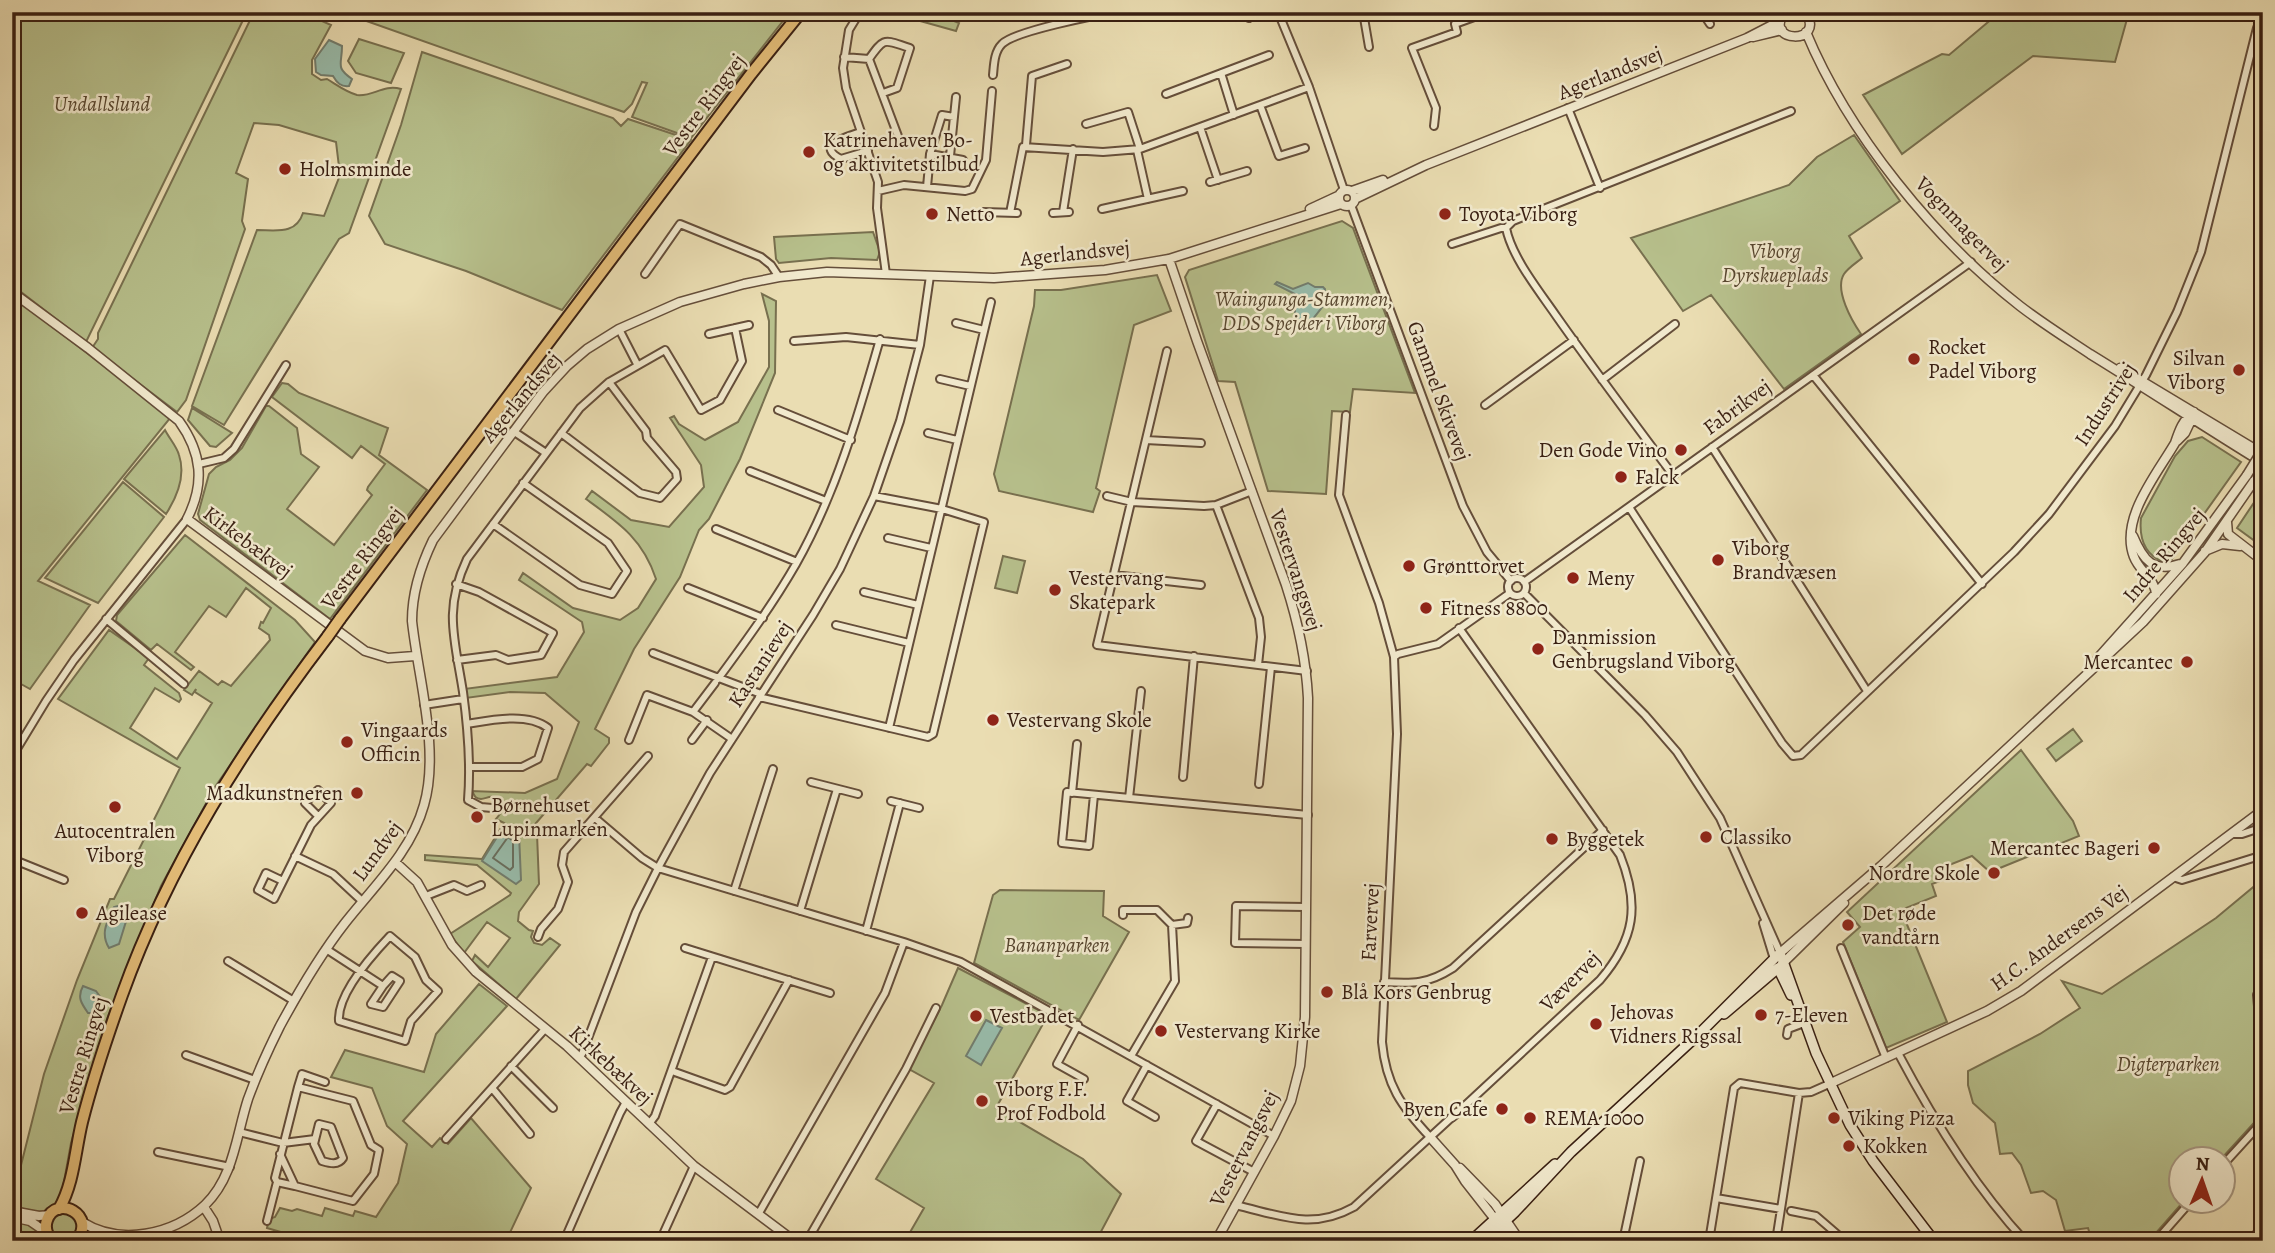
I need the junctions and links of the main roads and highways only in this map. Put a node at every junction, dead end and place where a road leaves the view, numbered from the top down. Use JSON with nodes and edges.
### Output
{"nodes":[{"id":1,"x":801,"y":12,"type":"edge"},
{"id":2,"x":69,"y":1189,"type":"junction"},
{"id":3,"x":74,"y":1211,"type":"junction"},
{"id":4,"x":54,"y":1212,"type":"junction"},
{"id":5,"x":1501,"y":1219,"type":"junction"},
{"id":6,"x":49,"y":1236,"type":"edge"},
{"id":7,"x":78,"y":1239,"type":"edge"},
{"id":8,"x":1471,"y":1241,"type":"edge"},
{"id":9,"x":1483,"y":1241,"type":"edge"},
{"id":10,"x":1934,"y":1241,"type":"edge"}],
"edges":[{"from":1,"to":2,"type":"main road","name":"Vestre Ringvej","bridge":true},
{"from":2,"to":3,"type":"main road","name":"Vestre Ringvej"},
{"from":2,"to":4,"type":"main road","name":"Vestre Ringvej"},
{"from":3,"to":4,"type":"main road"},
{"from":3,"to":7,"type":"main road"},
{"from":4,"to":6,"type":"main road","name":"Vestre Ringvej"},
{"from":5,"to":8,"type":"main road","name":"Indre Ringvej"},
{"from":5,"to":9,"type":"main road","name":"Indre Ringvej"},
{"from":5,"to":10,"type":"main road","name":"Indre Ringvej"}]}
